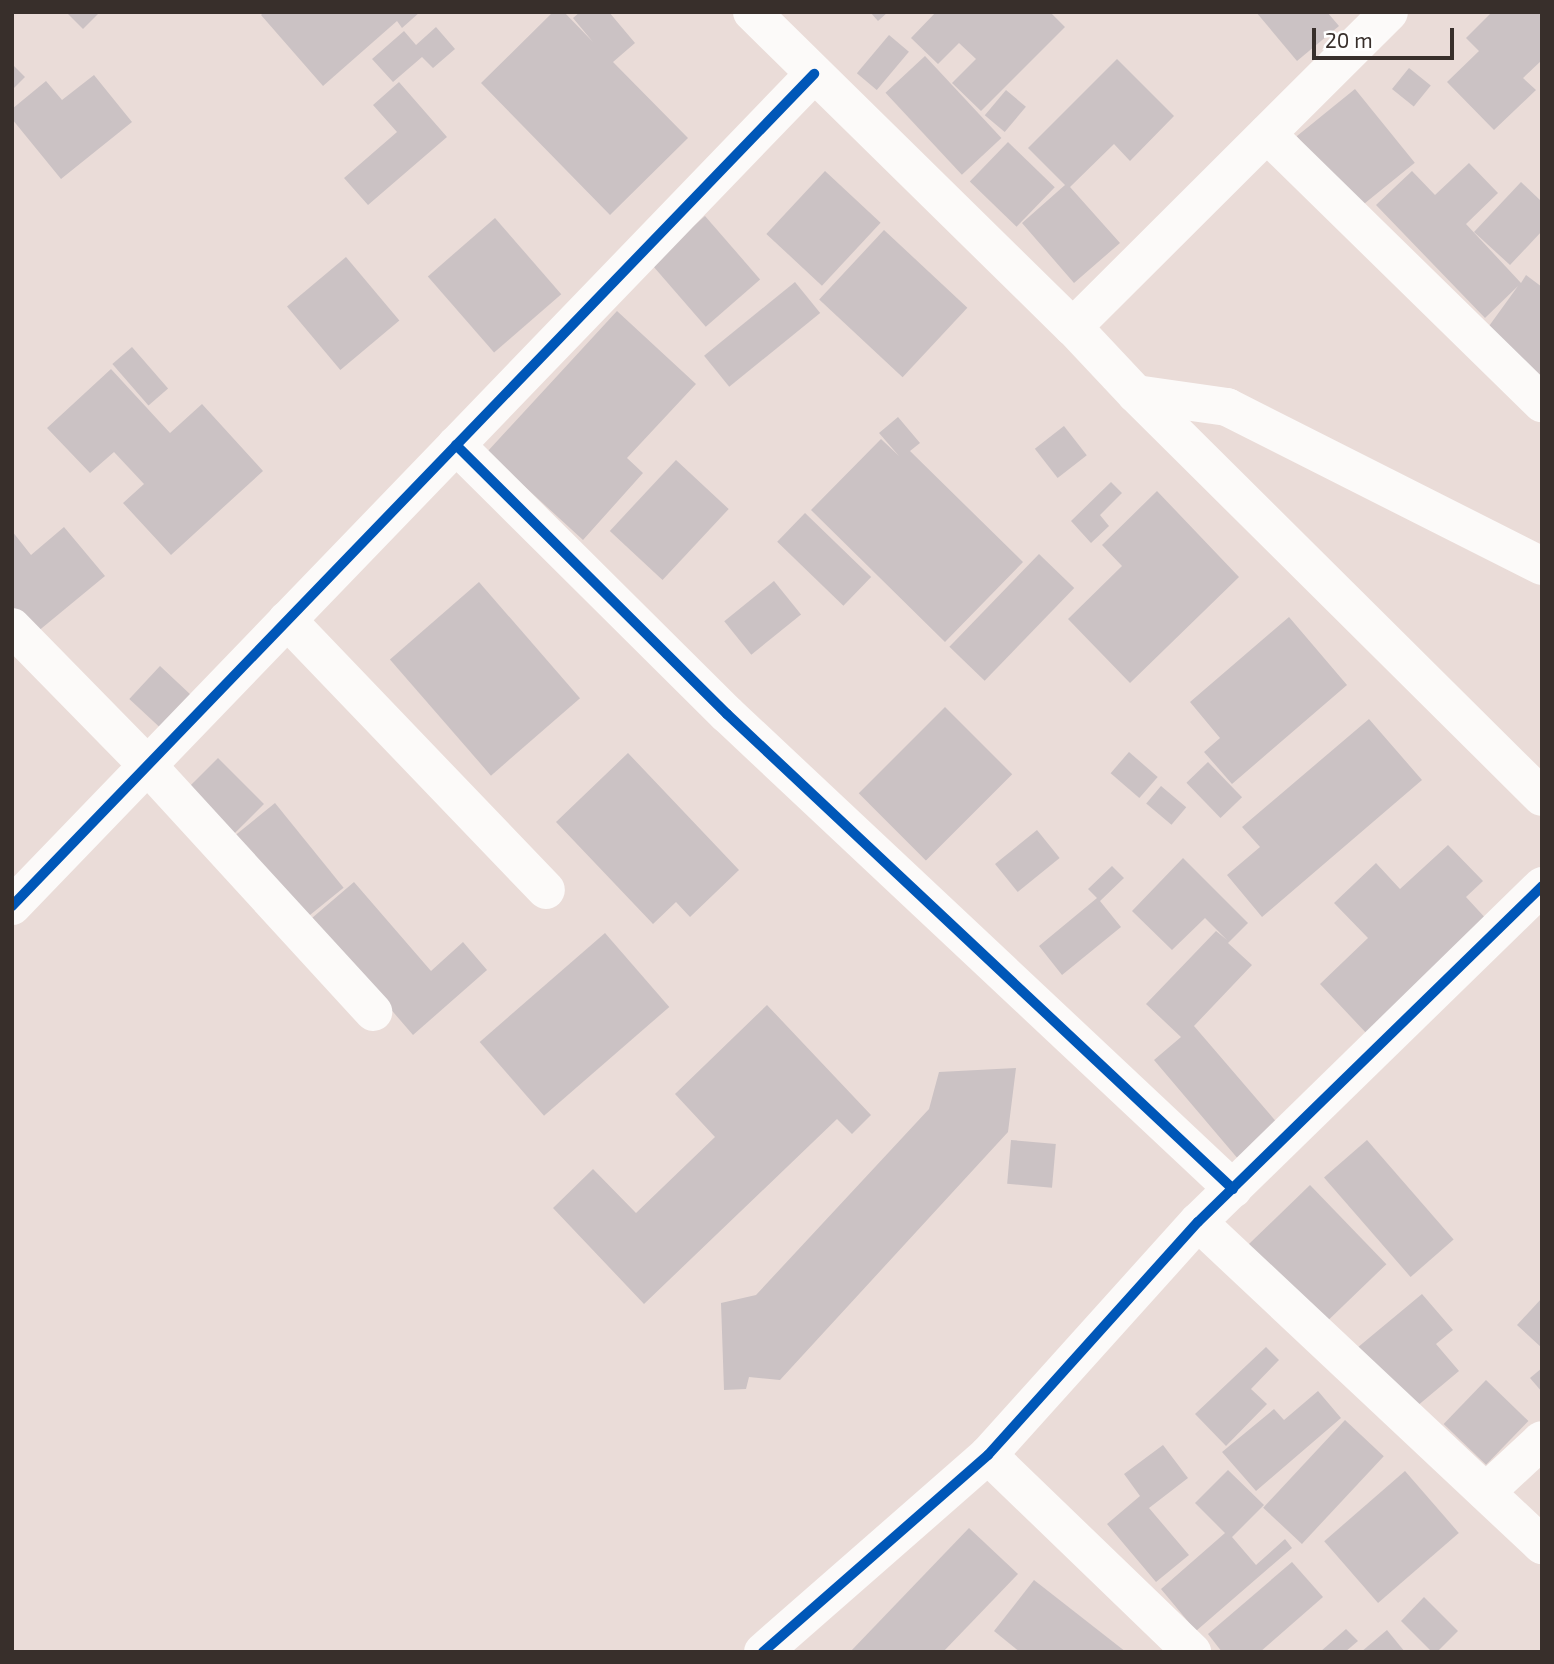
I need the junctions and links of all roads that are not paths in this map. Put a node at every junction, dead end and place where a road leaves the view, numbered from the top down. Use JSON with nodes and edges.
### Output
{"nodes":[{"id":1,"x":752,"y":12,"type":"edge"},
{"id":2,"x":1389,"y":12,"type":"edge"},
{"id":3,"x":814,"y":74,"type":"junction"},
{"id":4,"x":1267,"y":134,"type":"junction"},
{"id":5,"x":1073,"y":327,"type":"junction"},
{"id":6,"x":1136,"y":394,"type":"junction"},
{"id":7,"x":1542,"y":403,"type":"edge"},
{"id":8,"x":456,"y":445,"type":"junction"},
{"id":9,"x":1542,"y":566,"type":"edge"},
{"id":10,"x":287,"y":620,"type":"junction"},
{"id":11,"x":12,"y":628,"type":"edge"},
{"id":12,"x":147,"y":765,"type":"junction"},
{"id":13,"x":1542,"y":797,"type":"edge"},
{"id":14,"x":1542,"y":886,"type":"edge"},
{"id":15,"x":546,"y":890,"type":"dead end"},
{"id":16,"x":12,"y":906,"type":"edge"},
{"id":17,"x":373,"y":1012,"type":"dead end"},
{"id":18,"x":1233,"y":1189,"type":"junction"},
{"id":19,"x":1198,"y":1223,"type":"junction"},
{"id":20,"x":1542,"y":1440,"type":"edge"},
{"id":21,"x":988,"y":1455,"type":"junction"},
{"id":22,"x":1486,"y":1492,"type":"junction"},
{"id":23,"x":1542,"y":1545,"type":"edge"},
{"id":24,"x":763,"y":1652,"type":"edge"},
{"id":25,"x":1192,"y":1652,"type":"edge"}],
"edges":[{"from":1,"to":3,"type":"street"},
{"from":2,"to":4,"type":"street"},
{"from":3,"to":5,"type":"street"},
{"from":3,"to":8,"type":"street"},
{"from":4,"to":5,"type":"street"},
{"from":4,"to":7,"type":"street"},
{"from":5,"to":6,"type":"street"},
{"from":6,"to":9,"type":"street"},
{"from":6,"to":13,"type":"street"},
{"from":8,"to":10,"type":"street"},
{"from":8,"to":18,"type":"street"},
{"from":10,"to":12,"type":"street"},
{"from":10,"to":15,"type":"street"},
{"from":11,"to":12,"type":"street"},
{"from":12,"to":16,"type":"street"},
{"from":12,"to":17,"type":"street"},
{"from":14,"to":18,"type":"street"},
{"from":18,"to":19,"type":"street"},
{"from":19,"to":21,"type":"street"},
{"from":19,"to":22,"type":"street"},
{"from":20,"to":22,"type":"street"},
{"from":21,"to":24,"type":"street"},
{"from":21,"to":25,"type":"street"},
{"from":22,"to":23,"type":"street"}]}
